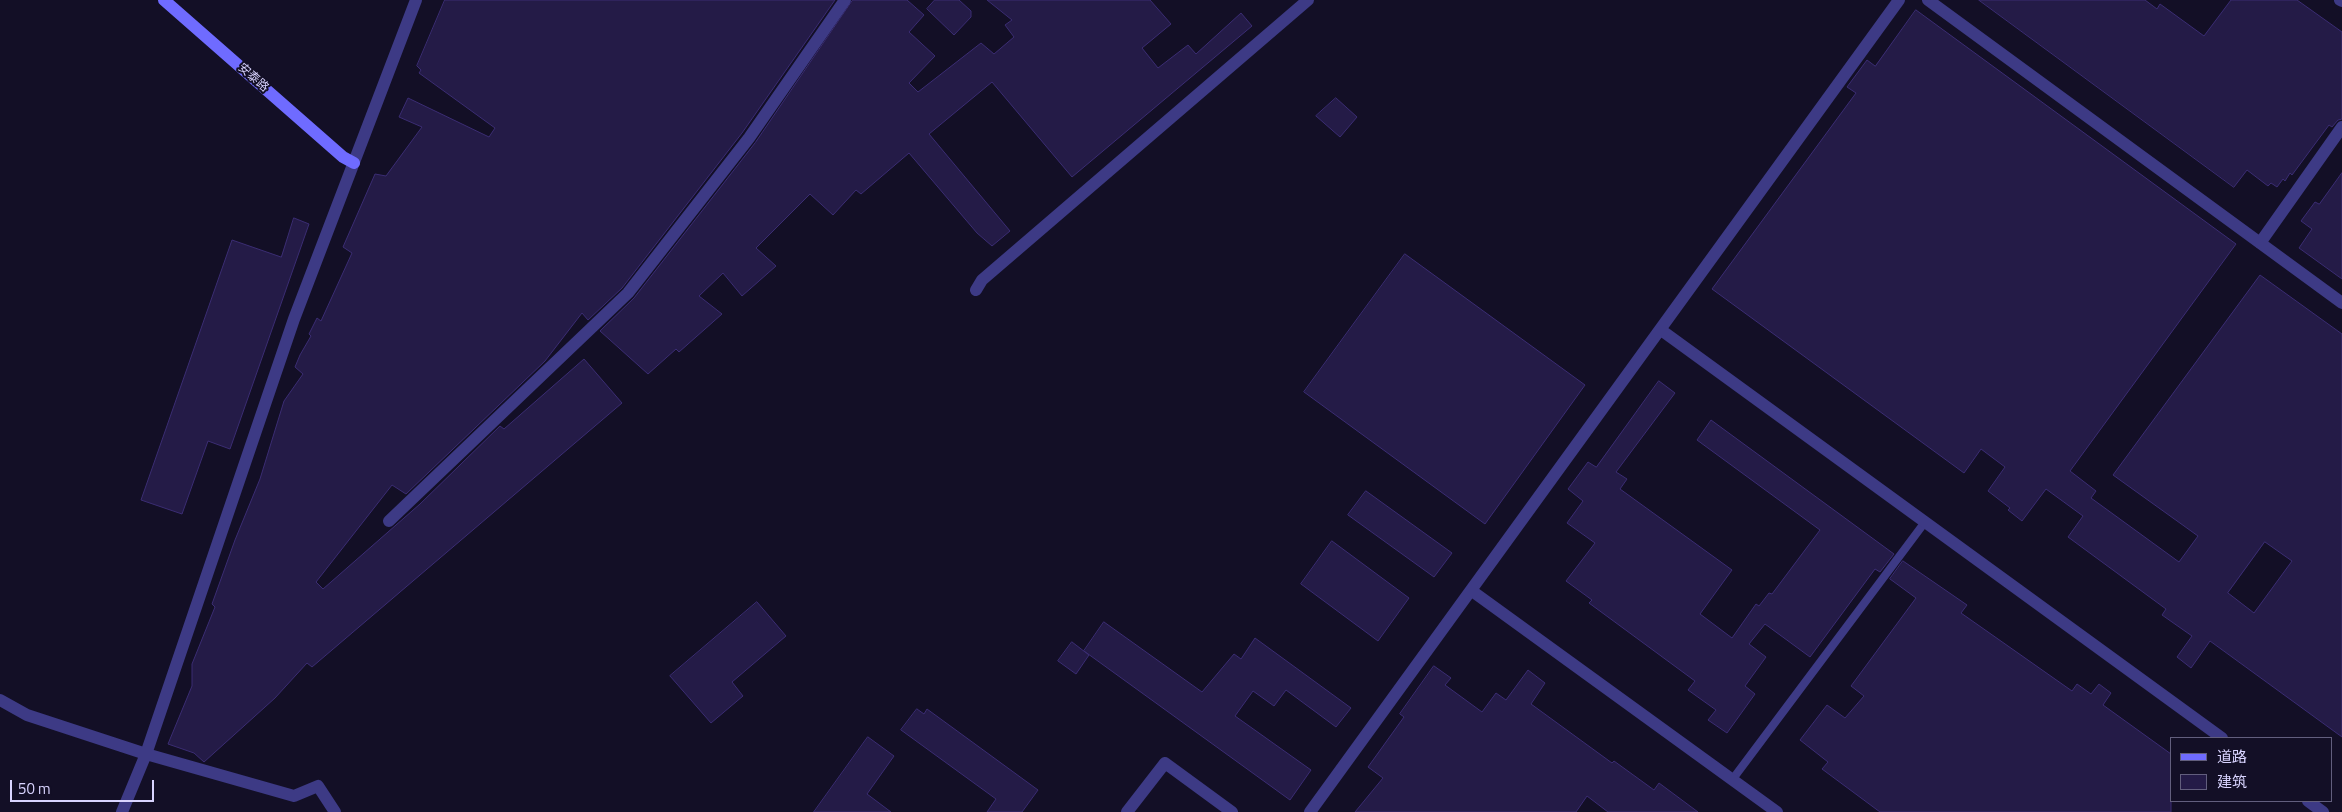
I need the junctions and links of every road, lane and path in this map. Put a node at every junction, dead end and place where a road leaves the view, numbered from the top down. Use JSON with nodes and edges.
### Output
{"nodes":[{"id":1,"x":164,"y":0,"type":"edge"},
{"id":2,"x":416,"y":0,"type":"edge"},
{"id":3,"x":845,"y":0,"type":"edge"},
{"id":4,"x":1308,"y":0,"type":"edge"},
{"id":5,"x":1899,"y":0,"type":"edge"},
{"id":6,"x":1928,"y":0,"type":"edge"},
{"id":7,"x":2342,"y":127,"type":"edge"},
{"id":8,"x":348,"y":160,"type":"junction"},
{"id":9,"x":2260,"y":243,"type":"junction"},
{"id":10,"x":976,"y":290,"type":"dead end"},
{"id":11,"x":2342,"y":303,"type":"edge"},
{"id":12,"x":1661,"y":330,"type":"junction"},
{"id":13,"x":389,"y":521,"type":"dead end"},
{"id":14,"x":1924,"y":522,"type":"junction"},
{"id":15,"x":1472,"y":591,"type":"junction"},
{"id":16,"x":0,"y":700,"type":"edge"},
{"id":17,"x":2221,"y":737,"type":"edge"},
{"id":18,"x":146,"y":754,"type":"junction"},
{"id":19,"x":1732,"y":780,"type":"junction"},
{"id":20,"x":2309,"y":802,"type":"edge"},
{"id":21,"x":122,"y":812,"type":"edge"},
{"id":22,"x":335,"y":812,"type":"edge"},
{"id":23,"x":1128,"y":812,"type":"edge"},
{"id":24,"x":1232,"y":812,"type":"edge"},
{"id":25,"x":1310,"y":812,"type":"edge"},
{"id":26,"x":1777,"y":812,"type":"edge"},
{"id":27,"x":2323,"y":812,"type":"edge"}],
"edges":[{"from":1,"to":8,"type":"street","name":"安泰路"},
{"from":2,"to":8,"type":"street"},
{"from":3,"to":13,"type":"street"},
{"from":4,"to":10,"type":"street"},
{"from":5,"to":12,"type":"street"},
{"from":6,"to":9,"type":"street"},
{"from":7,"to":9,"type":"street"},
{"from":8,"to":18,"type":"street"},
{"from":9,"to":11,"type":"street"},
{"from":12,"to":14,"type":"street"},
{"from":12,"to":15,"type":"street"},
{"from":14,"to":17,"type":"street"},
{"from":14,"to":19,"type":"lane"},
{"from":15,"to":19,"type":"street"},
{"from":15,"to":25,"type":"street"},
{"from":16,"to":18,"type":"street"},
{"from":18,"to":21,"type":"street"},
{"from":18,"to":22,"type":"street"},
{"from":19,"to":26,"type":"street"},
{"from":20,"to":27,"type":"street"},
{"from":23,"to":24,"type":"street"}]}
